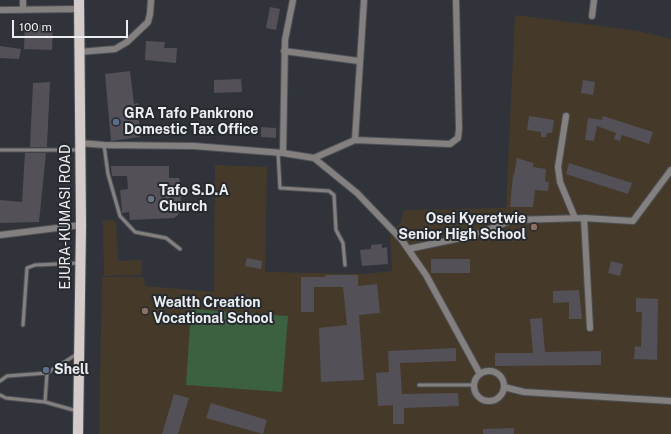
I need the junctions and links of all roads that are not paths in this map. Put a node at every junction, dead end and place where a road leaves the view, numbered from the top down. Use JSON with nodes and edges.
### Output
{"nodes":[{"id":1,"x":23,"y":0,"type":"edge"},
{"id":2,"x":151,"y":0,"type":"edge"},
{"id":3,"x":293,"y":0,"type":"edge"},
{"id":4,"x":364,"y":0,"type":"edge"},
{"id":5,"x":456,"y":0,"type":"edge"},
{"id":6,"x":594,"y":0,"type":"edge"},
{"id":7,"x":79,"y":5,"type":"edge"},
{"id":8,"x":0,"y":10,"type":"edge"},
{"id":9,"x":23,"y":10,"type":"junction"},
{"id":10,"x":592,"y":16,"type":"dead end"},
{"id":11,"x":284,"y":51,"type":"junction"},
{"id":12,"x":79,"y":52,"type":"junction"},
{"id":13,"x":359,"y":61,"type":"junction"},
{"id":14,"x":566,"y":116,"type":"dead end"},
{"id":15,"x":355,"y":140,"type":"junction"},
{"id":16,"x":104,"y":145,"type":"junction"},
{"id":17,"x":80,"y":146,"type":"junction"},
{"id":18,"x":0,"y":150,"type":"edge"},
{"id":19,"x":281,"y":152,"type":"junction"},
{"id":20,"x":314,"y":158,"type":"junction"},
{"id":21,"x":671,"y":170,"type":"edge"},
{"id":22,"x":575,"y":218,"type":"junction"},
{"id":23,"x":584,"y":218,"type":"junction"},
{"id":24,"x":81,"y":225,"type":"junction"},
{"id":25,"x":0,"y":235,"type":"edge"},
{"id":26,"x":180,"y":249,"type":"dead end"},
{"id":27,"x":408,"y":249,"type":"junction"},
{"id":28,"x":80,"y":263,"type":"junction"},
{"id":29,"x":345,"y":265,"type":"dead end"},
{"id":30,"x":23,"y":325,"type":"dead end"},
{"id":31,"x":590,"y":328,"type":"dead end"},
{"id":32,"x":79,"y":352,"type":"junction"},
{"id":33,"x":47,"y":373,"type":"junction"},
{"id":34,"x":480,"y":374,"type":"junction"},
{"id":35,"x":0,"y":381,"type":"edge"},
{"id":36,"x":419,"y":384,"type":"dead end"},
{"id":37,"x":474,"y":385,"type":"junction"},
{"id":38,"x":504,"y":387,"type":"junction"},
{"id":39,"x":0,"y":395,"type":"edge"},
{"id":40,"x":671,"y":401,"type":"edge"},
{"id":41,"x":45,"y":402,"type":"junction"},
{"id":42,"x":79,"y":411,"type":"junction"},
{"id":43,"x":78,"y":434,"type":"edge"}],
"edges":[{"from":1,"to":9,"type":"street"},
{"from":2,"to":12,"type":"street"},
{"from":3,"to":11,"type":"street"},
{"from":4,"to":13,"type":"street"},
{"from":5,"to":15,"type":"street"},
{"from":6,"to":10,"type":"street"},
{"from":7,"to":9,"type":"street"},
{"from":7,"to":12,"type":"main road","name":"EJURA-KUMASI ROAD"},
{"from":8,"to":9,"type":"street"},
{"from":11,"to":13,"type":"street"},
{"from":11,"to":19,"type":"street"},
{"from":12,"to":17,"type":"main road","name":"EJURA-KUMASI ROAD"},
{"from":13,"to":15,"type":"street"},
{"from":14,"to":22,"type":"street"},
{"from":15,"to":20,"type":"street"},
{"from":16,"to":17,"type":"street"},
{"from":16,"to":19,"type":"street"},
{"from":16,"to":26,"type":"lane"},
{"from":17,"to":18,"type":"lane"},
{"from":17,"to":24,"type":"main road","name":"EJURA-KUMASI ROAD"},
{"from":19,"to":20,"type":"street"},
{"from":19,"to":29,"type":"lane"},
{"from":20,"to":27,"type":"street"},
{"from":21,"to":23,"type":"street"},
{"from":22,"to":23,"type":"street"},
{"from":22,"to":27,"type":"street"},
{"from":23,"to":31,"type":"street"},
{"from":24,"to":25,"type":"street"},
{"from":24,"to":28,"type":"main road","name":"EJURA-KUMASI ROAD"},
{"from":27,"to":34,"type":"street"},
{"from":28,"to":30,"type":"lane"},
{"from":28,"to":32,"type":"main road","name":"EJURA-KUMASI ROAD"},
{"from":32,"to":33,"type":"lane"},
{"from":32,"to":42,"type":"main road","name":"EJURA-KUMASI ROAD"},
{"from":33,"to":35,"type":"lane"},
{"from":33,"to":41,"type":"lane"},
{"from":34,"to":37,"type":"street"},
{"from":34,"to":38,"type":"street"},
{"from":36,"to":37,"type":"lane"},
{"from":37,"to":38,"type":"street"},
{"from":38,"to":40,"type":"street"},
{"from":39,"to":41,"type":"lane"},
{"from":41,"to":42,"type":"lane"},
{"from":42,"to":43,"type":"main road","name":"EJURA-KUMASI ROAD"}]}
